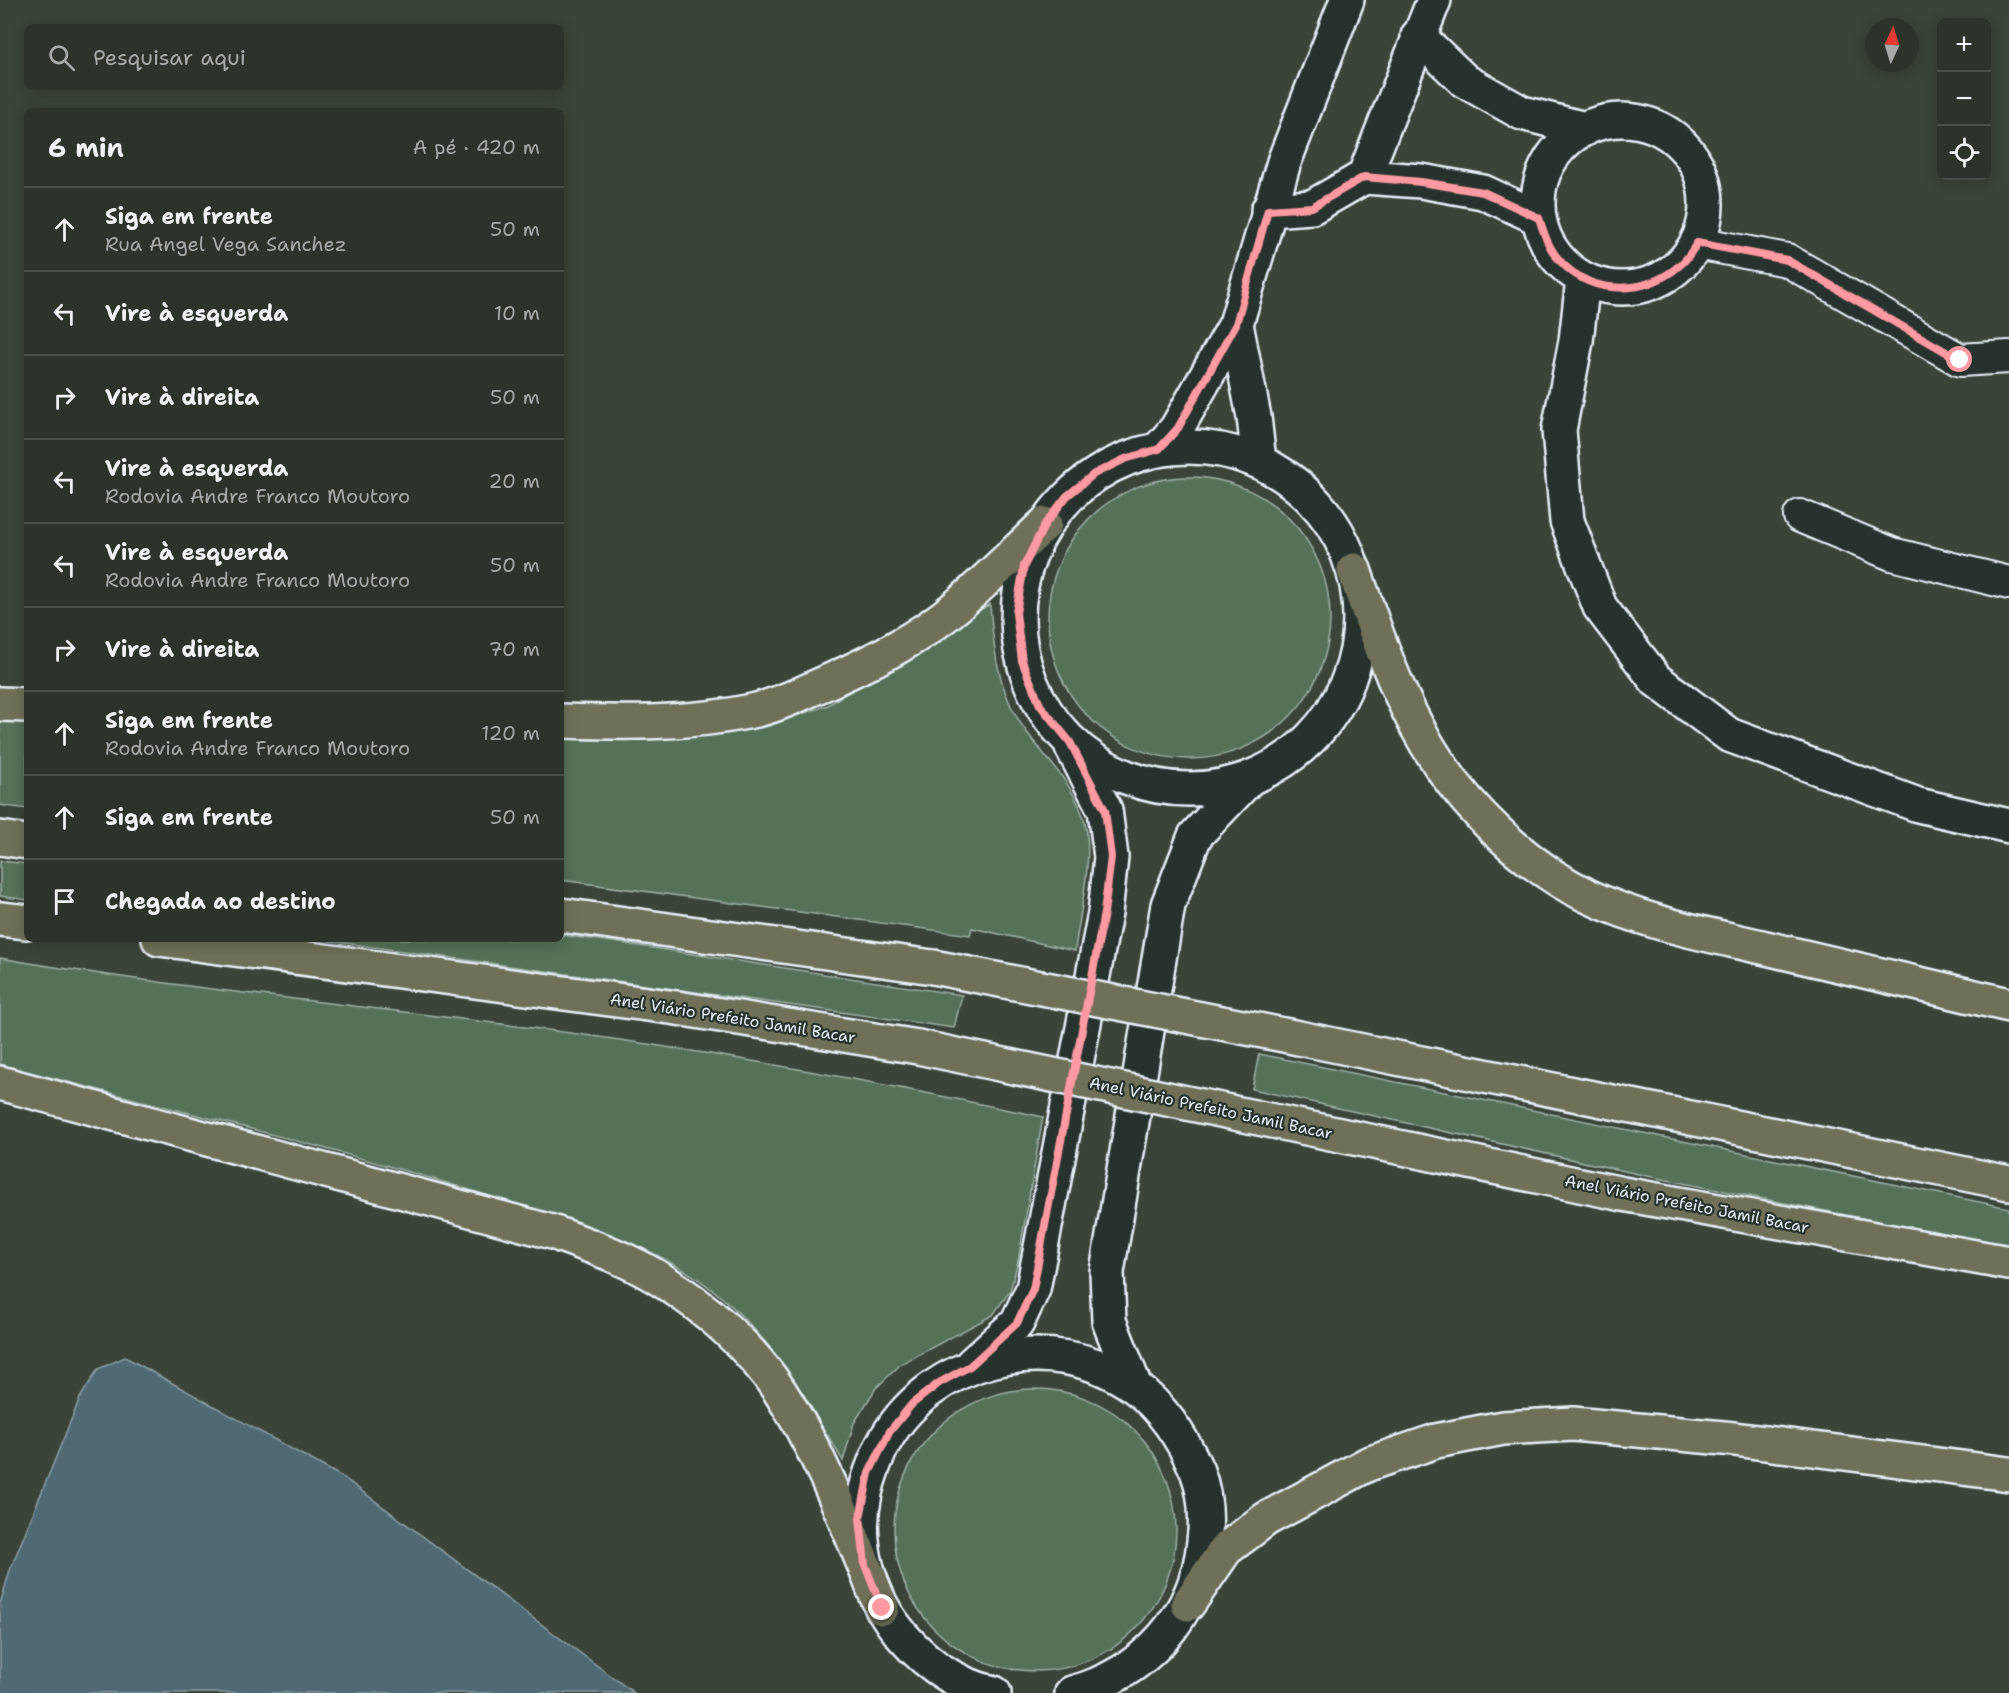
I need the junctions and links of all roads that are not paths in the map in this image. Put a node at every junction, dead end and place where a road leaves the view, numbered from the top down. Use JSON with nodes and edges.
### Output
{"nodes":[{"id":1,"x":1347,"y":0,"type":"edge"},
{"id":2,"x":1434,"y":0,"type":"edge"},
{"id":3,"x":1418,"y":36,"type":"junction"},
{"id":4,"x":1585,"y":129,"type":"junction"},
{"id":5,"x":1364,"y":177,"type":"junction"},
{"id":6,"x":1268,"y":210,"type":"junction"},
{"id":7,"x":1539,"y":218,"type":"junction"},
{"id":8,"x":1697,"y":243,"type":"junction"},
{"id":9,"x":1582,"y":279,"type":"junction"},
{"id":10,"x":1236,"y":324,"type":"junction"},
{"id":11,"x":2009,"y":357,"type":"edge"},
{"id":12,"x":1159,"y":449,"type":"junction"},
{"id":13,"x":1259,"y":461,"type":"junction"},
{"id":14,"x":1800,"y":516,"type":"dead end"},
{"id":15,"x":1045,"y":524,"type":"junction"},
{"id":16,"x":1354,"y":570,"type":"junction"},
{"id":17,"x":2009,"y":583,"type":"edge"},
{"id":18,"x":0,"y":704,"type":"edge"},
{"id":19,"x":24,"y":705,"type":"edge"},
{"id":20,"x":564,"y":721,"type":"edge"},
{"id":21,"x":1070,"y":742,"type":"junction"},
{"id":22,"x":1248,"y":780,"type":"junction"},
{"id":23,"x":2009,"y":826,"type":"edge"},
{"id":24,"x":0,"y":838,"type":"edge"},
{"id":25,"x":24,"y":842,"type":"edge"},
{"id":26,"x":564,"y":915,"type":"edge"},
{"id":27,"x":0,"y":919,"type":"edge"},
{"id":28,"x":24,"y":922,"type":"edge"},
{"id":29,"x":182,"y":942,"type":"edge"},
{"id":30,"x":2009,"y":1005,"type":"edge"},
{"id":31,"x":0,"y":1083,"type":"edge"},
{"id":32,"x":2009,"y":1183,"type":"edge"},
{"id":33,"x":2009,"y":1263,"type":"edge"},
{"id":34,"x":970,"y":1366,"type":"junction"},
{"id":35,"x":1135,"y":1387,"type":"junction"},
{"id":36,"x":2009,"y":1473,"type":"edge"},
{"id":37,"x":1188,"y":1604,"type":"junction"},
{"id":38,"x":882,"y":1608,"type":"junction"},
{"id":39,"x":909,"y":1646,"type":"junction"},
{"id":40,"x":944,"y":1693,"type":"edge"},
{"id":41,"x":994,"y":1693,"type":"edge"},
{"id":42,"x":1072,"y":1693,"type":"edge"}],
"edges":[{"from":1,"to":6,"type":"street"},
{"from":2,"to":3,"type":"street"},
{"from":3,"to":4,"type":"street"},
{"from":3,"to":5,"type":"street"},
{"from":4,"to":7,"type":"street"},
{"from":4,"to":8,"type":"street"},
{"from":5,"to":6,"type":"street"},
{"from":5,"to":7,"type":"street"},
{"from":6,"to":10,"type":"street"},
{"from":7,"to":9,"type":"street"},
{"from":8,"to":9,"type":"street"},
{"from":8,"to":11,"type":"street"},
{"from":9,"to":23,"type":"street"},
{"from":10,"to":12,"type":"street"},
{"from":10,"to":13,"type":"street"},
{"from":12,"to":13,"type":"street"},
{"from":12,"to":15,"type":"street"},
{"from":13,"to":16,"type":"street"},
{"from":14,"to":17,"type":"street"},
{"from":15,"to":20,"type":"highway"},
{"from":15,"to":21,"type":"street"},
{"from":16,"to":22,"type":"street"},
{"from":16,"to":30,"type":"highway"},
{"from":18,"to":19,"type":"highway"},
{"from":21,"to":22,"type":"street"},
{"from":21,"to":34,"type":"street"},
{"from":22,"to":35,"type":"street"},
{"from":24,"to":25,"type":"highway"},
{"from":26,"to":32,"type":"highway","bridge":true},
{"from":27,"to":28,"type":"highway"},
{"from":29,"to":33,"type":"highway","name":"Anel Viário Prefeito Jamil Bacar","bridge":true},
{"from":31,"to":38,"type":"highway"},
{"from":34,"to":35,"type":"street"},
{"from":34,"to":38,"type":"street"},
{"from":35,"to":37,"type":"street"},
{"from":36,"to":37,"type":"highway"},
{"from":37,"to":42,"type":"street"},
{"from":38,"to":39,"type":"street"},
{"from":39,"to":40,"type":"street"},
{"from":39,"to":41,"type":"street"}]}
